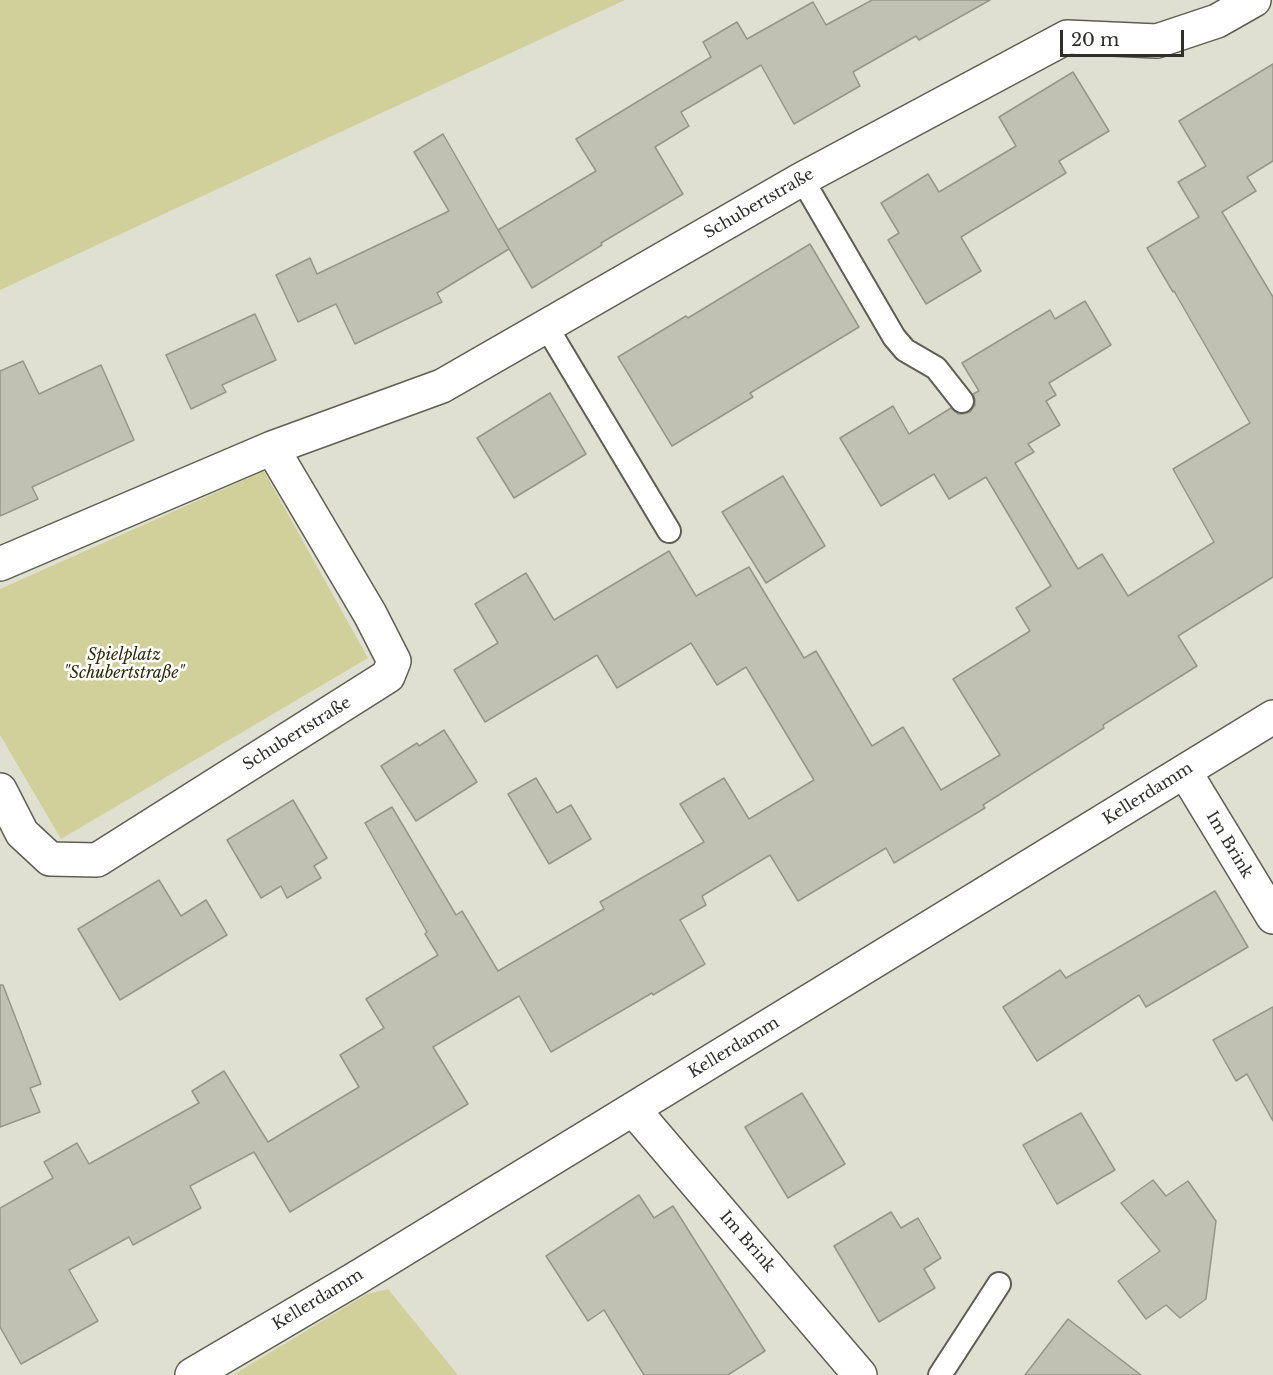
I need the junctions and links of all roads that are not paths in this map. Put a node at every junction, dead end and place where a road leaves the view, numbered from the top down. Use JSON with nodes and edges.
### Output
{"nodes":[{"id":1,"x":1254,"y":0,"type":"edge"},
{"id":2,"x":802,"y":178,"type":"junction"},
{"id":3,"x":546,"y":326,"type":"junction"},
{"id":4,"x":962,"y":401,"type":"dead end"},
{"id":5,"x":272,"y":448,"type":"junction"},
{"id":6,"x":669,"y":531,"type":"dead end"},
{"id":7,"x":0,"y":564,"type":"edge"},
{"id":8,"x":1273,"y":717,"type":"edge"},
{"id":9,"x":1185,"y":772,"type":"junction"},
{"id":10,"x":0,"y":790,"type":"edge"},
{"id":11,"x":1273,"y":917,"type":"edge"},
{"id":12,"x":633,"y":1109,"type":"junction"},
{"id":13,"x":999,"y":1284,"type":"dead end"},
{"id":14,"x":192,"y":1375,"type":"edge"},
{"id":15,"x":860,"y":1375,"type":"edge"},
{"id":16,"x":940,"y":1375,"type":"edge"}],
"edges":[{"from":1,"to":2,"type":"street","name":"Schubertstraße"},
{"from":2,"to":3,"type":"street","name":"Schubertstraße"},
{"from":2,"to":4,"type":"lane"},
{"from":3,"to":5,"type":"street","name":"Schubertstraße"},
{"from":3,"to":6,"type":"lane"},
{"from":5,"to":7,"type":"street","name":"Schubertstraße"},
{"from":5,"to":10,"type":"street","name":"Schubertstraße"},
{"from":8,"to":9,"type":"street","name":"Kellerdamm"},
{"from":9,"to":11,"type":"street","name":"Im Brink"},
{"from":9,"to":12,"type":"street","name":"Kellerdamm"},
{"from":12,"to":14,"type":"street","name":"Kellerdamm"},
{"from":12,"to":15,"type":"street","name":"Im Brink"},
{"from":13,"to":16,"type":"lane"}]}
